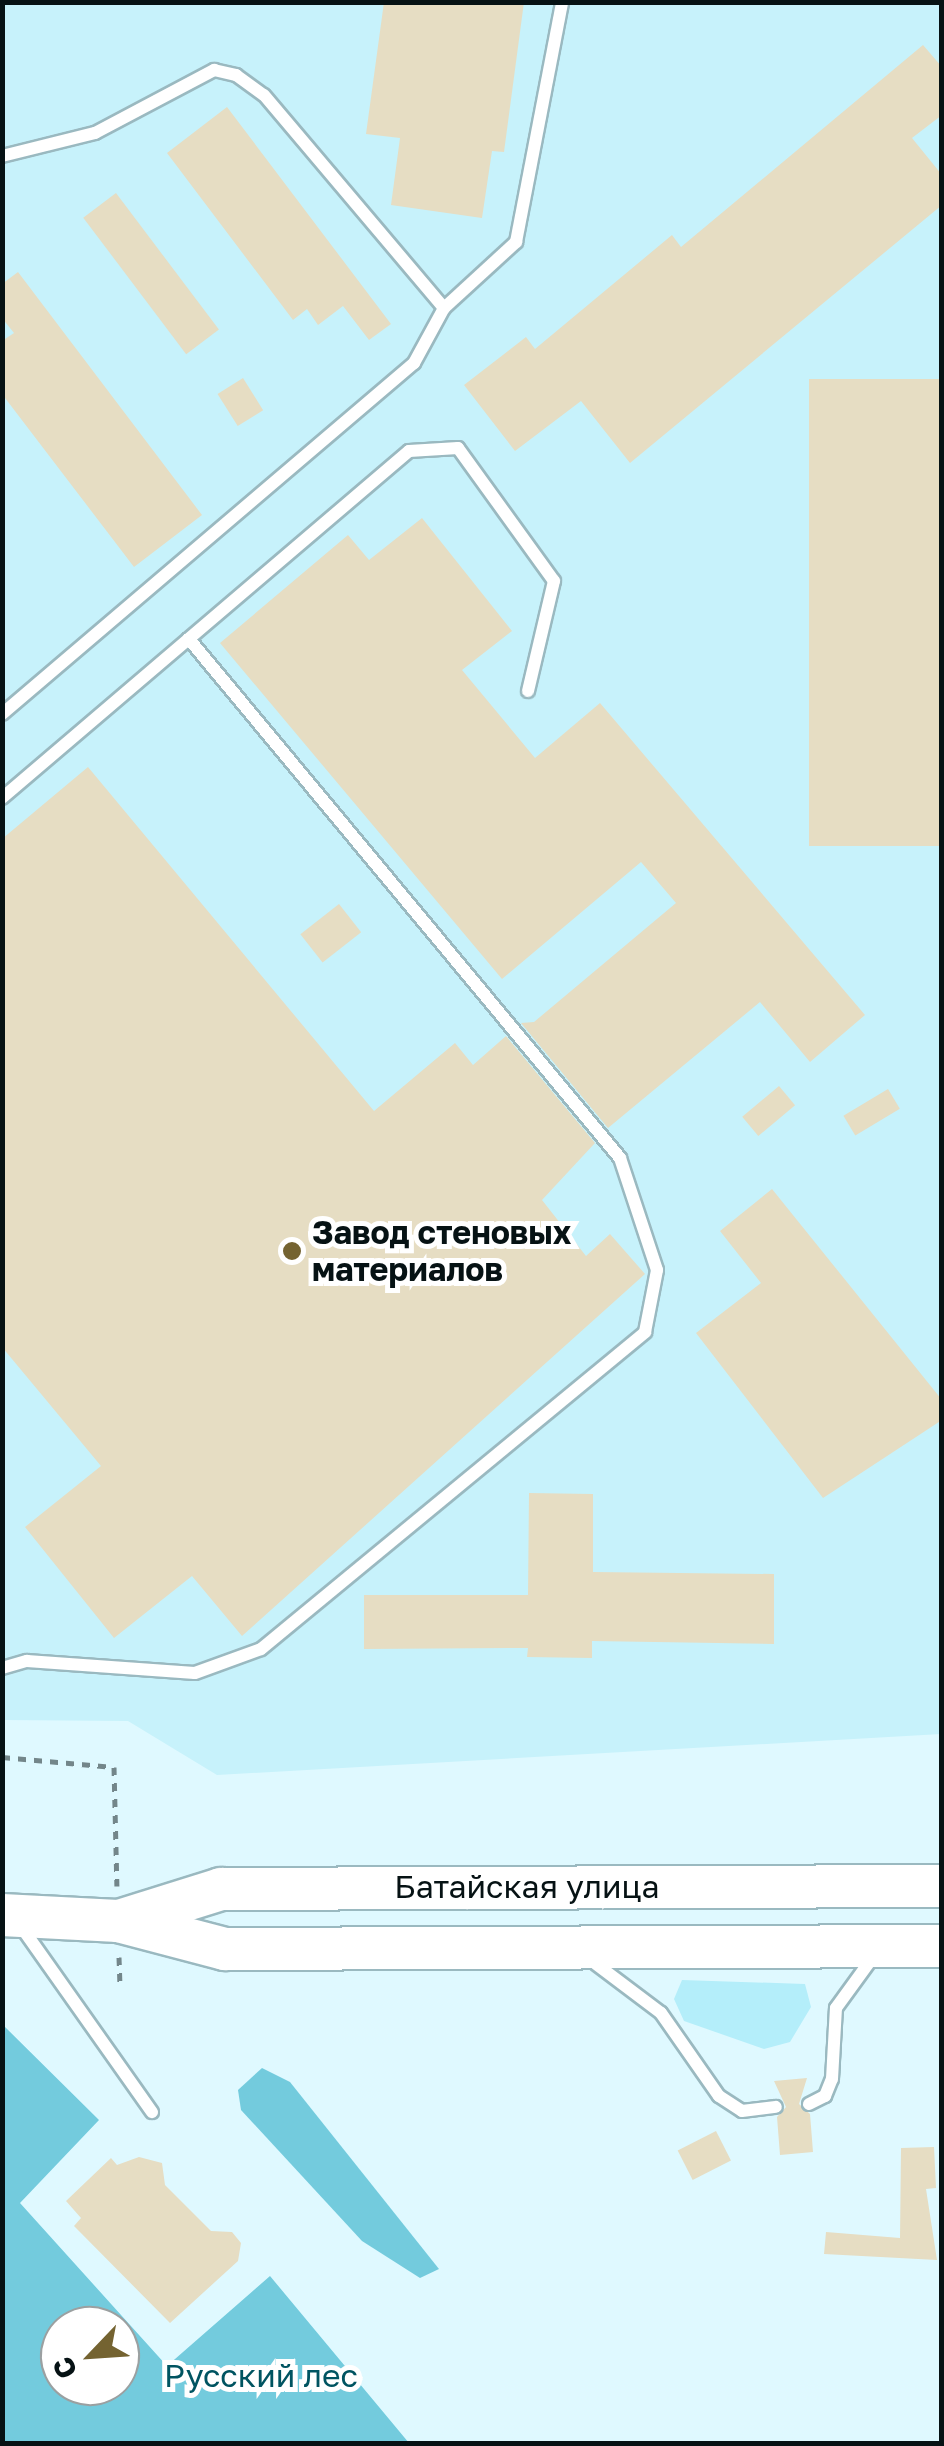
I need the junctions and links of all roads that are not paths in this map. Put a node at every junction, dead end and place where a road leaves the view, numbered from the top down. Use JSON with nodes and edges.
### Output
{"nodes":[{"id":1,"x":562,"y":2,"type":"edge"},
{"id":2,"x":2,"y":156,"type":"edge"},
{"id":3,"x":444,"y":308,"type":"junction"},
{"id":4,"x":188,"y":640,"type":"junction"},
{"id":5,"x":528,"y":690,"type":"dead end"},
{"id":6,"x":2,"y":714,"type":"edge"},
{"id":7,"x":2,"y":798,"type":"edge"},
{"id":8,"x":2,"y":1668,"type":"edge"},
{"id":9,"x":942,"y":1886,"type":"edge"},
{"id":10,"x":8,"y":1915,"type":"edge"},
{"id":11,"x":118,"y":1921,"type":"junction"},
{"id":12,"x":542,"y":1946,"type":"junction"},
{"id":13,"x":886,"y":1946,"type":"junction"},
{"id":14,"x":942,"y":1946,"type":"edge"},
{"id":15,"x":809,"y":2104,"type":"dead end"},
{"id":16,"x":776,"y":2107,"type":"dead end"},
{"id":17,"x":152,"y":2112,"type":"dead end"}],
"edges":[{"from":1,"to":3,"type":"lane"},
{"from":2,"to":3,"type":"lane"},
{"from":3,"to":6,"type":"lane"},
{"from":4,"to":5,"type":"lane"},
{"from":4,"to":7,"type":"lane"},
{"from":4,"to":8,"type":"lane"},
{"from":9,"to":11,"type":"highway","name":"Батайская улица"},
{"from":10,"to":11,"type":"highway","name":"Батайская улица"},
{"from":10,"to":17,"type":"lane"},
{"from":11,"to":12,"type":"highway","name":"Батайская улица"},
{"from":12,"to":13,"type":"highway","name":"Батайская улица"},
{"from":12,"to":16,"type":"lane"},
{"from":13,"to":14,"type":"highway","name":"Батайская улица"},
{"from":13,"to":15,"type":"lane"}]}
